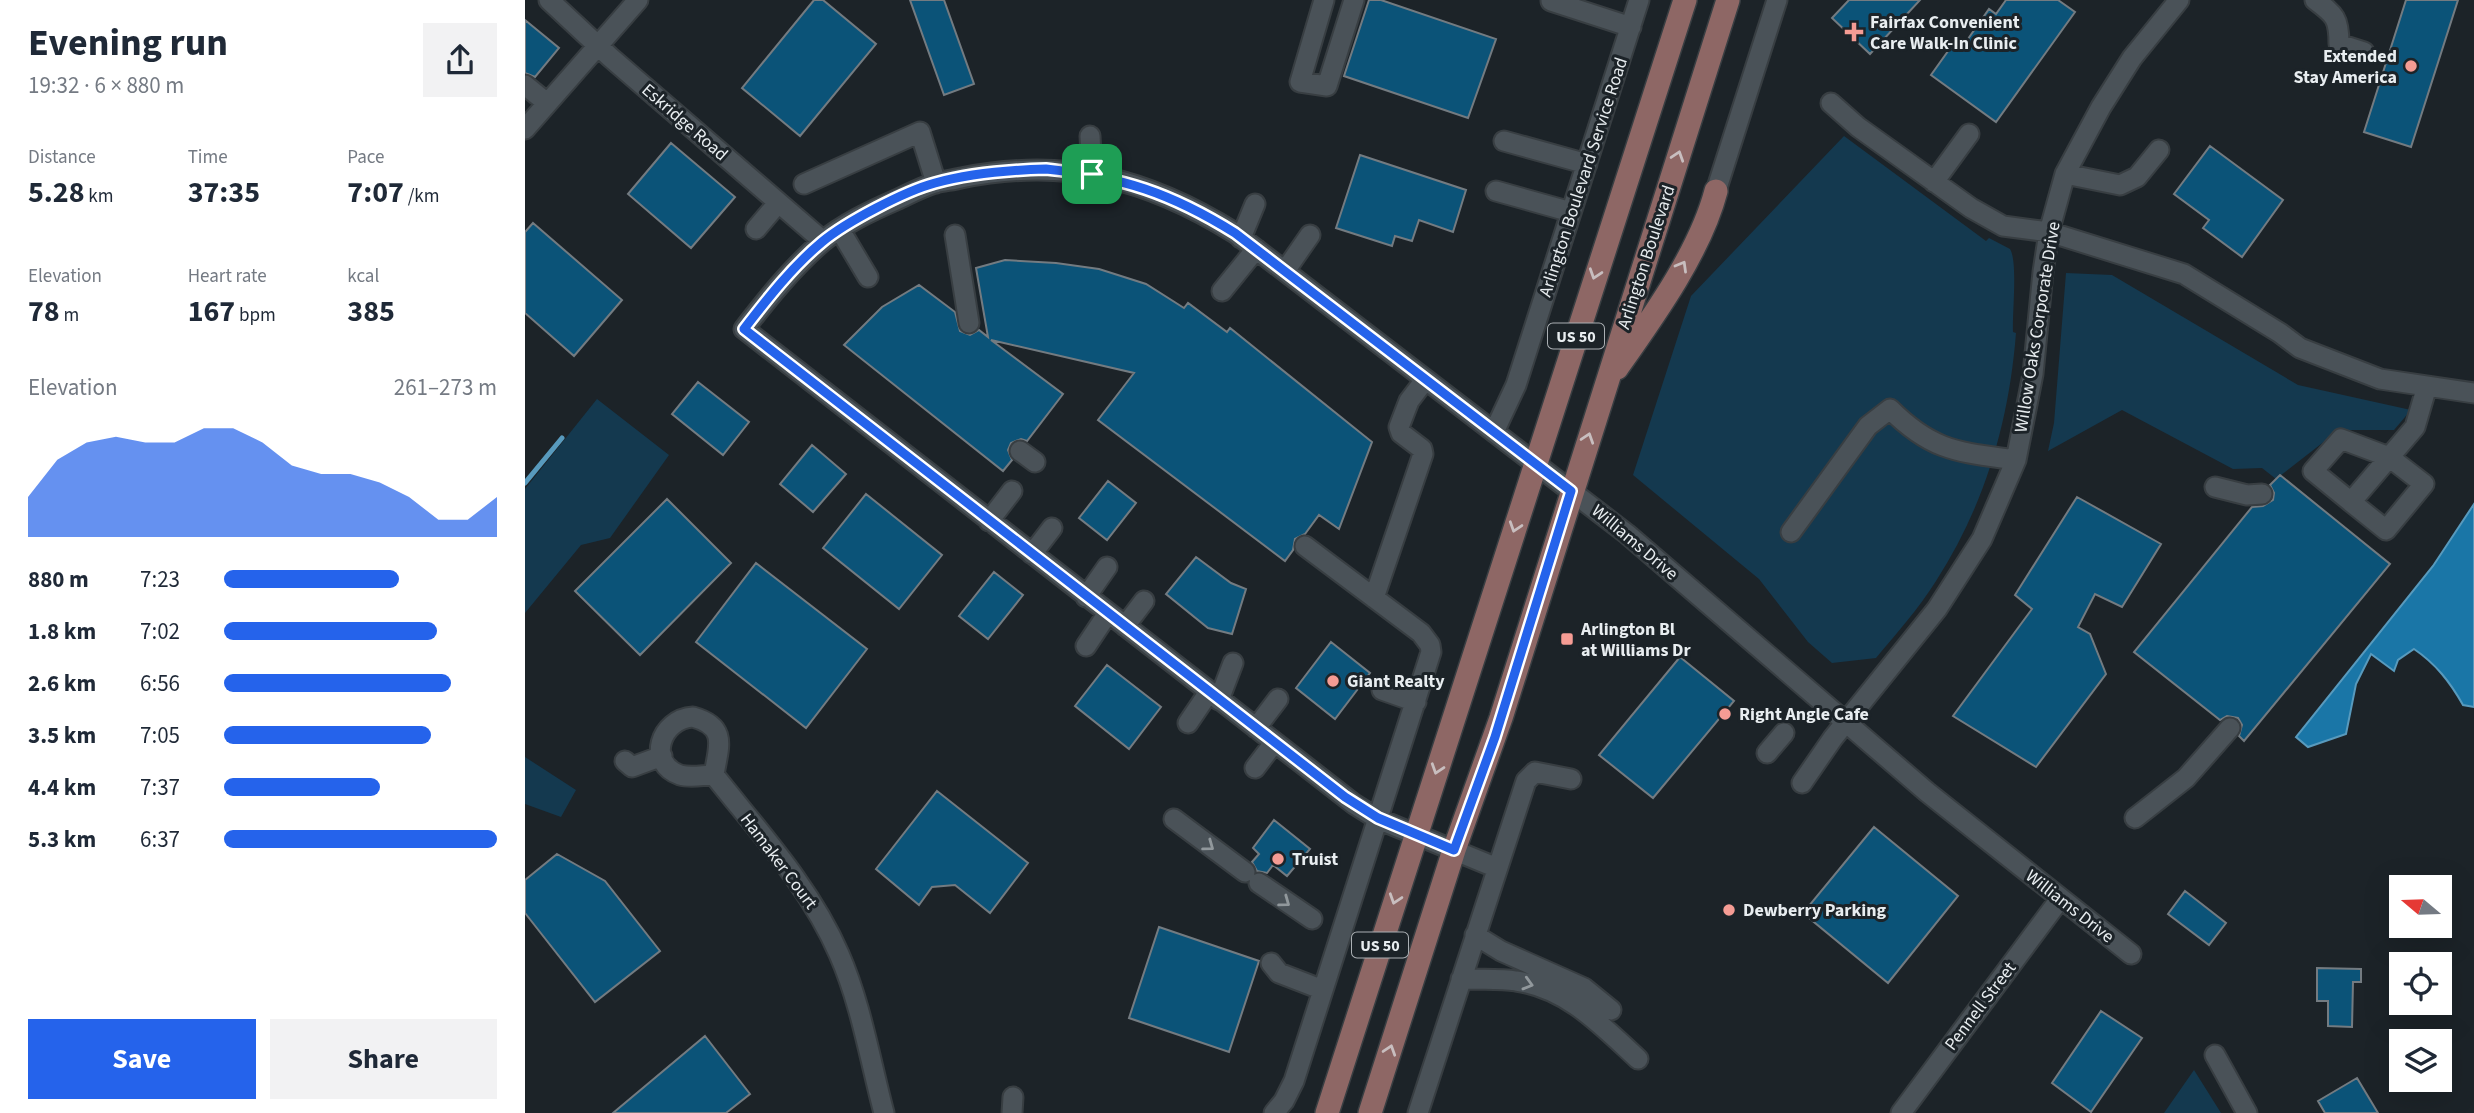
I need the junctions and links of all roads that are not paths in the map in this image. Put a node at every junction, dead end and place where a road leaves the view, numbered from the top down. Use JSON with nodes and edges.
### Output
{"nodes":[{"id":1,"x":549,"y":0,"type":"edge"},
{"id":2,"x":638,"y":0,"type":"edge"},
{"id":3,"x":1324,"y":0,"type":"edge"},
{"id":4,"x":1354,"y":0,"type":"edge"},
{"id":5,"x":1639,"y":0,"type":"edge"},
{"id":6,"x":1682,"y":0,"type":"edge"},
{"id":7,"x":1730,"y":0,"type":"edge"},
{"id":8,"x":1777,"y":0,"type":"edge"},
{"id":9,"x":2179,"y":0,"type":"edge"},
{"id":10,"x":2315,"y":0,"type":"edge"},
{"id":11,"x":1551,"y":1,"type":"edge"},
{"id":12,"x":1631,"y":27,"type":"junction"},
{"id":13,"x":597,"y":44,"type":"junction"},
{"id":14,"x":2364,"y":52,"type":"dead end"},
{"id":15,"x":525,"y":85,"type":"edge"},
{"id":16,"x":547,"y":103,"type":"junction"},
{"id":17,"x":1832,"y":103,"type":"dead end"},
{"id":18,"x":525,"y":129,"type":"edge"},
{"id":19,"x":1969,"y":134,"type":"dead end"},
{"id":20,"x":1090,"y":136,"type":"dead end"},
{"id":21,"x":1504,"y":141,"type":"dead end"},
{"id":22,"x":2159,"y":150,"type":"dead end"},
{"id":23,"x":1587,"y":164,"type":"junction"},
{"id":24,"x":1092,"y":174,"type":"junction"},
{"id":25,"x":2065,"y":174,"type":"junction"},
{"id":26,"x":1934,"y":182,"type":"junction"},
{"id":27,"x":936,"y":183,"type":"junction"},
{"id":28,"x":804,"y":184,"type":"dead end"},
{"id":29,"x":1496,"y":191,"type":"dead end"},
{"id":30,"x":1716,"y":191,"type":"joint"},
{"id":31,"x":778,"y":203,"type":"junction"},
{"id":32,"x":1255,"y":204,"type":"dead end"},
{"id":33,"x":1571,"y":212,"type":"junction"},
{"id":34,"x":756,"y":229,"type":"dead end"},
{"id":35,"x":2049,"y":232,"type":"junction"},
{"id":36,"x":955,"y":235,"type":"dead end"},
{"id":37,"x":1310,"y":235,"type":"dead end"},
{"id":38,"x":832,"y":236,"type":"junction"},
{"id":39,"x":1248,"y":243,"type":"junction"},
{"id":40,"x":1285,"y":271,"type":"junction"},
{"id":41,"x":868,"y":277,"type":"dead end"},
{"id":42,"x":1222,"y":291,"type":"dead end"},
{"id":43,"x":969,"y":323,"type":"dead end"},
{"id":44,"x":1425,"y":380,"type":"junction"},
{"id":45,"x":1605,"y":385,"type":"junction"},
{"id":46,"x":2427,"y":386,"type":"junction"},
{"id":47,"x":2474,"y":393,"type":"edge"},
{"id":48,"x":1494,"y":432,"type":"junction"},
{"id":49,"x":2389,"y":457,"type":"junction"},
{"id":50,"x":2016,"y":460,"type":"junction"},
{"id":51,"x":1535,"y":462,"type":"junction"},
{"id":52,"x":2215,"y":487,"type":"dead end"},
{"id":53,"x":1012,"y":491,"type":"dead end"},
{"id":54,"x":1571,"y":491,"type":"junction"},
{"id":55,"x":2262,"y":494,"type":"dead end"},
{"id":56,"x":2351,"y":502,"type":"junction"},
{"id":57,"x":989,"y":521,"type":"junction"},
{"id":58,"x":1052,"y":528,"type":"dead end"},
{"id":59,"x":1791,"y":532,"type":"dead end"},
{"id":60,"x":1305,"y":546,"type":"dead end"},
{"id":61,"x":1032,"y":554,"type":"junction"},
{"id":62,"x":1107,"y":567,"type":"dead end"},
{"id":63,"x":1086,"y":597,"type":"junction"},
{"id":64,"x":1374,"y":598,"type":"junction"},
{"id":65,"x":1144,"y":601,"type":"dead end"},
{"id":66,"x":1108,"y":613,"type":"junction"},
{"id":67,"x":1125,"y":626,"type":"junction"},
{"id":68,"x":1086,"y":646,"type":"dead end"},
{"id":69,"x":1233,"y":663,"type":"dead end"},
{"id":70,"x":1382,"y":690,"type":"dead end"},
{"id":71,"x":1214,"y":696,"type":"junction"},
{"id":72,"x":1278,"y":699,"type":"dead end"},
{"id":73,"x":1416,"y":702,"type":"junction"},
{"id":74,"x":1846,"y":722,"type":"junction"},
{"id":75,"x":1188,"y":723,"type":"dead end"},
{"id":76,"x":1255,"y":728,"type":"junction"},
{"id":77,"x":2230,"y":728,"type":"dead end"},
{"id":78,"x":1784,"y":733,"type":"dead end"},
{"id":79,"x":1274,"y":743,"type":"junction"},
{"id":80,"x":1767,"y":753,"type":"dead end"},
{"id":81,"x":662,"y":756,"type":"junction"},
{"id":82,"x":625,"y":761,"type":"dead end"},
{"id":83,"x":1255,"y":768,"type":"dead end"},
{"id":84,"x":714,"y":775,"type":"junction"},
{"id":85,"x":1571,"y":779,"type":"dead end"},
{"id":86,"x":1802,"y":783,"type":"dead end"},
{"id":87,"x":1378,"y":818,"type":"junction"},
{"id":88,"x":2135,"y":818,"type":"dead end"},
{"id":89,"x":1174,"y":820,"type":"dead end"},
{"id":90,"x":1416,"y":834,"type":"junction"},
{"id":91,"x":1454,"y":850,"type":"junction"},
{"id":92,"x":1497,"y":868,"type":"junction"},
{"id":93,"x":2060,"y":899,"type":"junction"},
{"id":94,"x":1312,"y":919,"type":"dead end"},
{"id":95,"x":1475,"y":934,"type":"junction"},
{"id":96,"x":2131,"y":954,"type":"dead end"},
{"id":97,"x":1271,"y":963,"type":"dead end"},
{"id":98,"x":1461,"y":979,"type":"junction"},
{"id":99,"x":1324,"y":990,"type":"junction"},
{"id":100,"x":1605,"y":1017,"type":"junction"},
{"id":101,"x":2215,"y":1055,"type":"dead end"},
{"id":102,"x":1638,"y":1059,"type":"dead end"},
{"id":103,"x":884,"y":1113,"type":"edge"},
{"id":104,"x":1274,"y":1113,"type":"edge"},
{"id":105,"x":1327,"y":1113,"type":"edge"},
{"id":106,"x":1370,"y":1113,"type":"edge"},
{"id":107,"x":1418,"y":1113,"type":"edge"},
{"id":108,"x":1901,"y":1113,"type":"edge"},
{"id":109,"x":2247,"y":1113,"type":"edge"}],
"edges":[{"from":1,"to":13,"type":"street","name":"Eskridge Road"},
{"from":2,"to":13,"type":"street"},
{"from":3,"to":4,"type":"street"},
{"from":5,"to":12,"type":"street","name":"Arlington Boulevard Service Road"},
{"from":6,"to":51,"type":"main road","number":"US 50","one_way":true},
{"from":45,"to":7,"type":"main road","name":"Arlington Boulevard","number":"US 50","one_way":true},
{"from":8,"to":30,"type":"street"},
{"from":9,"to":25,"type":"street","name":"Willow Oaks Corporate Drive"},
{"from":10,"to":14,"type":"street"},
{"from":11,"to":12,"type":"street"},
{"from":12,"to":23,"type":"street","name":"Arlington Boulevard Service Road"},
{"from":13,"to":16,"type":"street"},
{"from":13,"to":31,"type":"street","name":"Eskridge Road"},
{"from":15,"to":16,"type":"street"},
{"from":16,"to":18,"type":"street"},
{"from":17,"to":26,"type":"street"},
{"from":19,"to":26,"type":"street"},
{"from":20,"to":24,"type":"street"},
{"from":21,"to":23,"type":"street"},
{"from":22,"to":25,"type":"street"},
{"from":23,"to":33,"type":"street","name":"Arlington Boulevard Service Road"},
{"from":24,"to":27,"type":"street","name":"Williams Drive"},
{"from":24,"to":39,"type":"street","name":"Williams Drive"},
{"from":25,"to":35,"type":"street","name":"Willow Oaks Corporate Drive"},
{"from":26,"to":35,"type":"street"},
{"from":27,"to":28,"type":"street"},
{"from":27,"to":38,"type":"street","name":"Williams Drive"},
{"from":29,"to":33,"type":"street"},
{"from":45,"to":30,"type":"main road","one_way":true},
{"from":31,"to":34,"type":"street"},
{"from":31,"to":38,"type":"street","name":"Eskridge Road"},
{"from":32,"to":39,"type":"street"},
{"from":33,"to":48,"type":"street","name":"Arlington Boulevard Service Road"},
{"from":35,"to":46,"type":"street"},
{"from":35,"to":50,"type":"street","name":"Willow Oaks Corporate Drive"},
{"from":36,"to":43,"type":"street"},
{"from":37,"to":40,"type":"street"},
{"from":38,"to":41,"type":"street","name":"Eskridge Road"},
{"from":38,"to":57,"type":"street","name":"Williams Drive"},
{"from":39,"to":40,"type":"street","name":"Williams Drive"},
{"from":39,"to":42,"type":"street"},
{"from":40,"to":44,"type":"street","name":"Williams Drive"},
{"from":44,"to":48,"type":"street","name":"Williams Drive"},
{"from":44,"to":64,"type":"street"},
{"from":54,"to":45,"type":"main road","name":"Arlington Boulevard","number":"US 50","one_way":true},
{"from":46,"to":47,"type":"street"},
{"from":46,"to":49,"type":"street"},
{"from":48,"to":51,"type":"street","name":"Williams Drive"},
{"from":49,"to":56,"type":"street"},
{"from":49,"to":56,"type":"street"},
{"from":49,"to":56,"type":"street"},
{"from":50,"to":59,"type":"street"},
{"from":50,"to":74,"type":"street","name":"Willow Oaks Corporate Drive"},
{"from":51,"to":54,"type":"street","name":"Williams Drive"},
{"from":51,"to":90,"type":"main road","number":"US 50","one_way":true},
{"from":52,"to":55,"type":"street"},
{"from":53,"to":57,"type":"street"},
{"from":54,"to":74,"type":"street","name":"Williams Drive"},
{"from":54,"to":91,"type":"main road","name":"Arlington Boulevard","number":"US 50"},
{"from":57,"to":61,"type":"street"},
{"from":58,"to":61,"type":"street"},
{"from":60,"to":64,"type":"street"},
{"from":61,"to":63,"type":"street"},
{"from":62,"to":63,"type":"street"},
{"from":63,"to":66,"type":"street"},
{"from":64,"to":73,"type":"street"},
{"from":65,"to":67,"type":"street"},
{"from":66,"to":67,"type":"street"},
{"from":66,"to":68,"type":"street"},
{"from":67,"to":71,"type":"street"},
{"from":69,"to":71,"type":"street"},
{"from":70,"to":73,"type":"street"},
{"from":71,"to":75,"type":"street"},
{"from":71,"to":76,"type":"street"},
{"from":72,"to":76,"type":"street"},
{"from":73,"to":87,"type":"street"},
{"from":74,"to":86,"type":"street","name":"Willow Oaks Corporate Drive"},
{"from":74,"to":93,"type":"street","name":"Williams Drive"},
{"from":76,"to":79,"type":"street"},
{"from":77,"to":88,"type":"street"},
{"from":78,"to":80,"type":"street"},
{"from":79,"to":83,"type":"street"},
{"from":79,"to":87,"type":"street"},
{"from":81,"to":82,"type":"street"},
{"from":81,"to":84,"type":"street"},
{"from":81,"to":84,"type":"street"},
{"from":84,"to":103,"type":"street","name":"Hamaker Court"},
{"from":85,"to":92,"type":"street"},
{"from":87,"to":90,"type":"street"},
{"from":87,"to":99,"type":"street"},
{"from":89,"to":94,"type":"street","one_way":true},
{"from":90,"to":91,"type":"street"},
{"from":90,"to":105,"type":"main road","number":"US 50","one_way":true},
{"from":91,"to":92,"type":"street"},
{"from":106,"to":91,"type":"main road","name":"Arlington Boulevard","number":"US 50","one_way":true},
{"from":92,"to":95,"type":"street"},
{"from":93,"to":96,"type":"street","name":"Williams Drive"},
{"from":93,"to":108,"type":"street","name":"Pennell Street"},
{"from":95,"to":98,"type":"street"},
{"from":95,"to":100,"type":"street"},
{"from":97,"to":99,"type":"street"},
{"from":98,"to":100,"type":"street","one_way":true},
{"from":98,"to":107,"type":"street"},
{"from":99,"to":104,"type":"street"},
{"from":100,"to":102,"type":"street"},
{"from":101,"to":109,"type":"street"}]}
